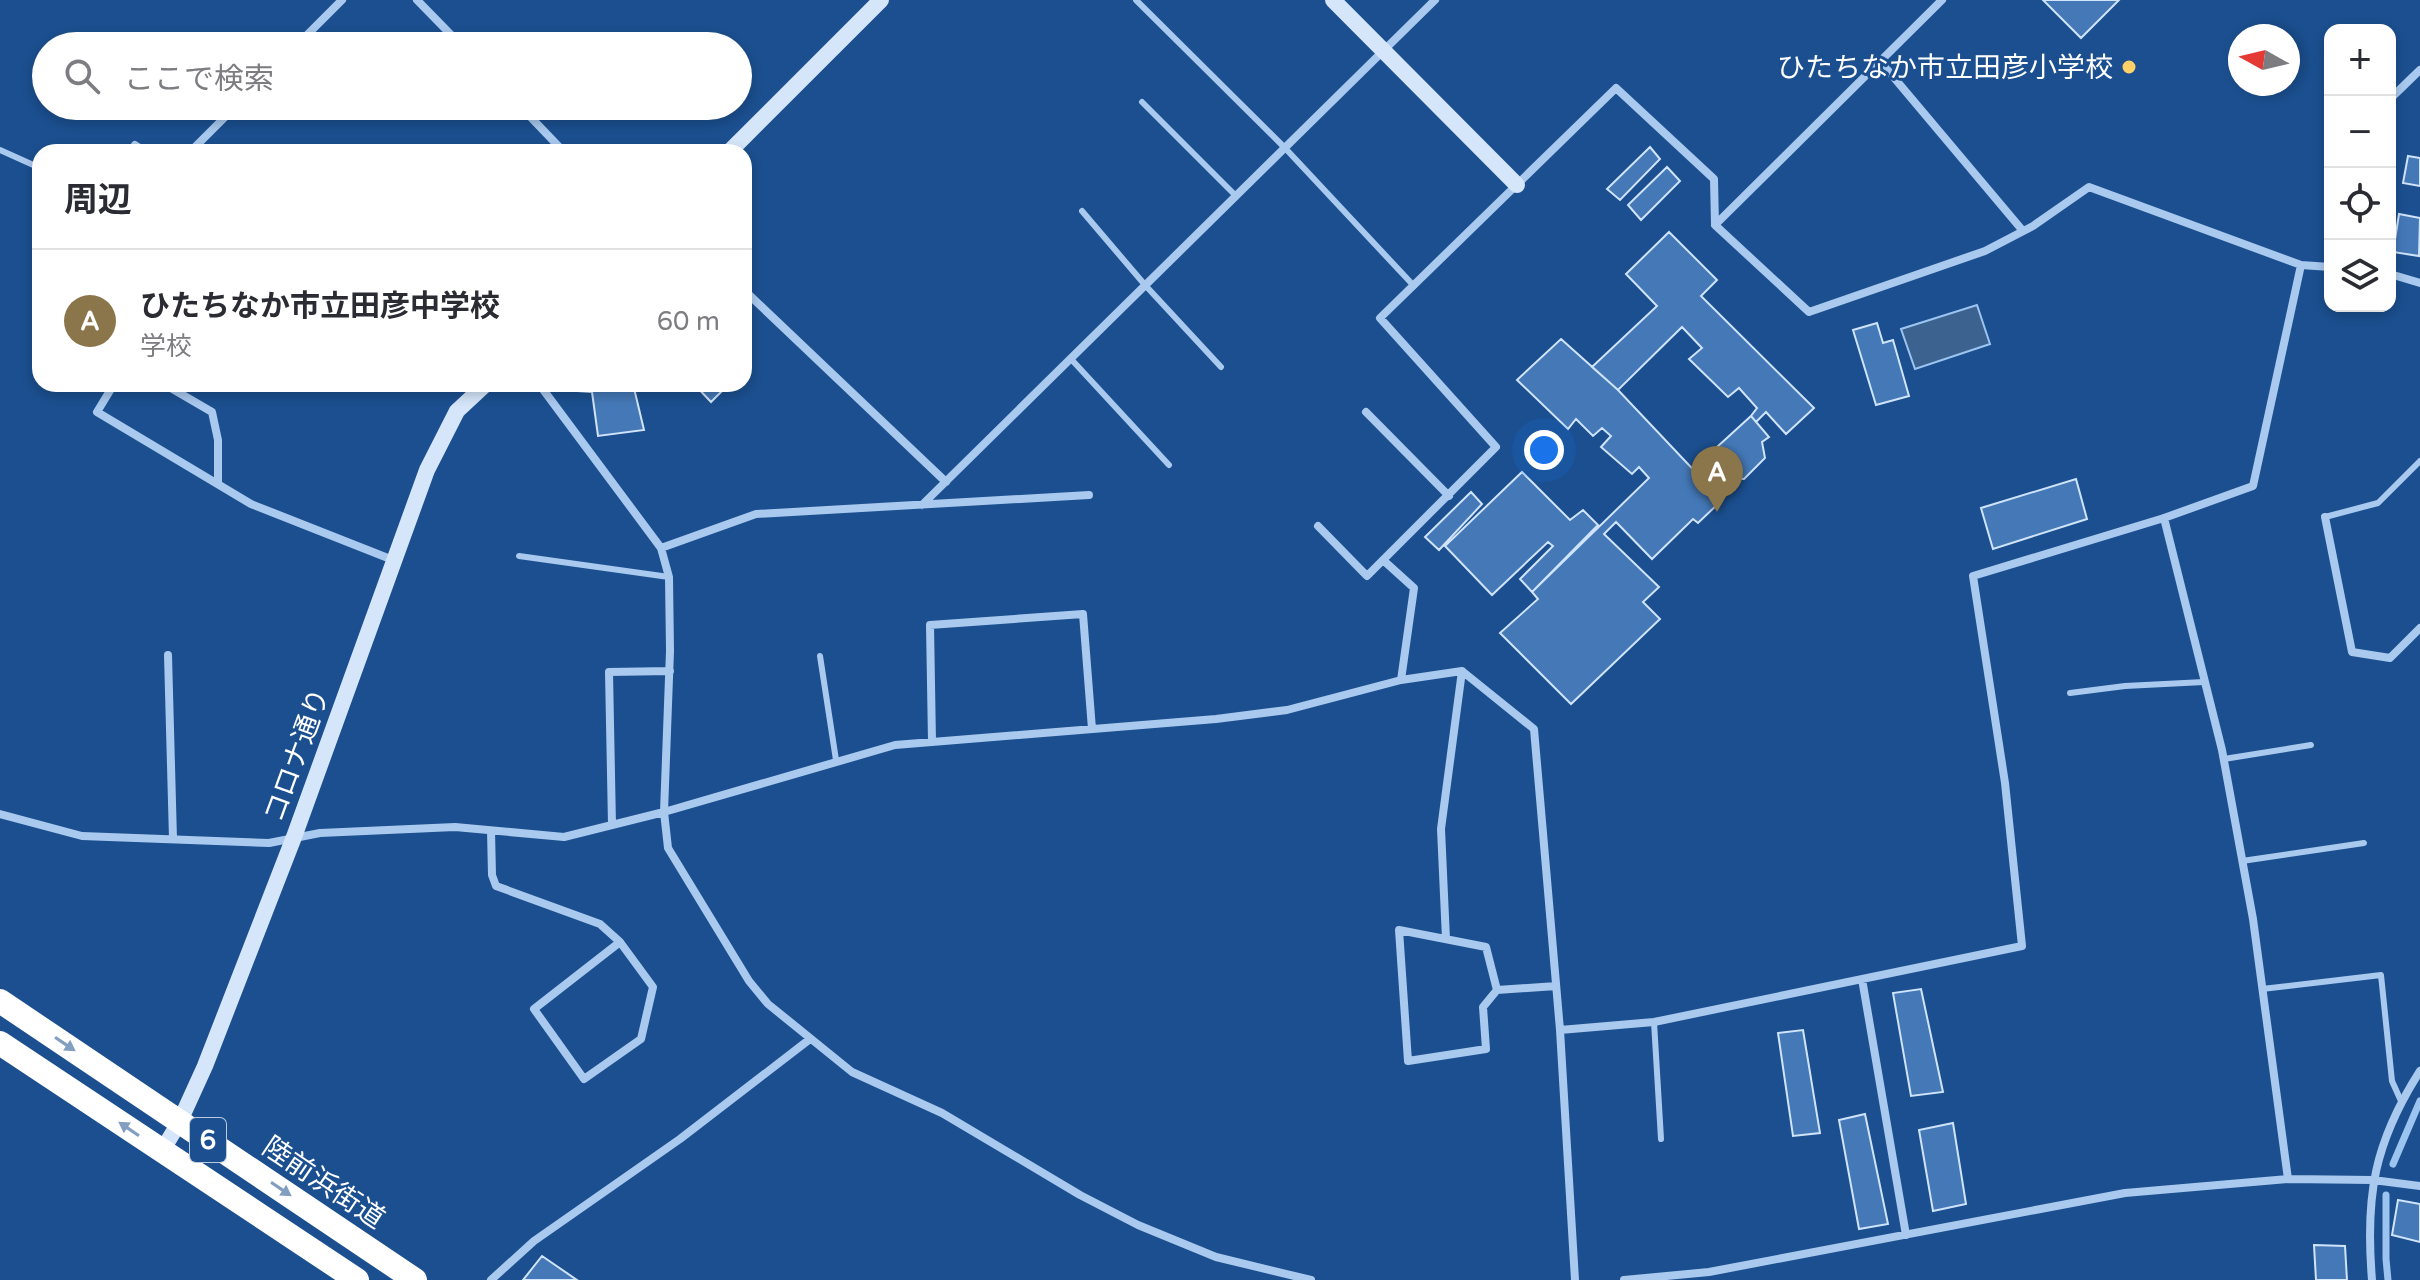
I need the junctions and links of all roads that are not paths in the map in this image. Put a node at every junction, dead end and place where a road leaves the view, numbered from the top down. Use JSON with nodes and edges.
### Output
{"nodes":[{"id":1,"x":342,"y":0,"type":"edge"},
{"id":2,"x":417,"y":0,"type":"edge"},
{"id":3,"x":881,"y":0,"type":"edge"},
{"id":4,"x":1136,"y":0,"type":"edge"},
{"id":5,"x":1333,"y":0,"type":"edge"},
{"id":6,"x":1435,"y":0,"type":"edge"},
{"id":7,"x":1942,"y":0,"type":"edge"},
{"id":8,"x":310,"y":32,"type":"edge"},
{"id":9,"x":448,"y":32,"type":"edge"},
{"id":10,"x":1383,"y":51,"type":"junction"},
{"id":11,"x":1880,"y":61,"type":"junction"},
{"id":12,"x":2420,"y":70,"type":"edge"},
{"id":13,"x":2393,"y":96,"type":"edge"},
{"id":14,"x":1142,"y":102,"type":"dead end"},
{"id":15,"x":222,"y":120,"type":"edge"},
{"id":16,"x":533,"y":120,"type":"edge"},
{"id":17,"x":198,"y":144,"type":"edge"},
{"id":18,"x":556,"y":144,"type":"edge"},
{"id":19,"x":737,"y":144,"type":"edge"},
{"id":20,"x":1285,"y":148,"type":"junction"},
{"id":21,"x":0,"y":150,"type":"edge"},
{"id":22,"x":32,"y":164,"type":"edge"},
{"id":23,"x":1517,"y":185,"type":"junction"},
{"id":24,"x":1236,"y":196,"type":"junction"},
{"id":25,"x":1082,"y":211,"type":"dead end"},
{"id":26,"x":1715,"y":225,"type":"junction"},
{"id":27,"x":2023,"y":231,"type":"junction"},
{"id":28,"x":2301,"y":265,"type":"junction"},
{"id":29,"x":2324,"y":267,"type":"edge"},
{"id":30,"x":2396,"y":276,"type":"edge"},
{"id":31,"x":2420,"y":283,"type":"edge"},
{"id":32,"x":1145,"y":285,"type":"junction"},
{"id":33,"x":1414,"y":286,"type":"junction"},
{"id":34,"x":752,"y":298,"type":"edge"},
{"id":35,"x":1071,"y":359,"type":"junction"},
{"id":36,"x":1221,"y":367,"type":"dead end"},
{"id":37,"x":109,"y":392,"type":"edge"},
{"id":38,"x":178,"y":392,"type":"edge"},
{"id":39,"x":477,"y":392,"type":"edge"},
{"id":40,"x":545,"y":392,"type":"edge"},
{"id":41,"x":1366,"y":412,"type":"dead end"},
{"id":42,"x":2420,"y":461,"type":"edge"},
{"id":43,"x":1169,"y":465,"type":"dead end"},
{"id":44,"x":946,"y":482,"type":"junction"},
{"id":45,"x":218,"y":483,"type":"junction"},
{"id":46,"x":1089,"y":495,"type":"dead end"},
{"id":47,"x":1449,"y":496,"type":"junction"},
{"id":48,"x":922,"y":505,"type":"junction"},
{"id":49,"x":2325,"y":517,"type":"joint"},
{"id":50,"x":2164,"y":518,"type":"junction"},
{"id":51,"x":1318,"y":526,"type":"dead end"},
{"id":52,"x":661,"y":548,"type":"junction"},
{"id":53,"x":519,"y":556,"type":"dead end"},
{"id":54,"x":393,"y":560,"type":"junction"},
{"id":55,"x":1383,"y":560,"type":"junction"},
{"id":56,"x":669,"y":577,"type":"junction"},
{"id":57,"x":2420,"y":628,"type":"edge"},
{"id":58,"x":168,"y":655,"type":"dead end"},
{"id":59,"x":820,"y":656,"type":"dead end"},
{"id":60,"x":670,"y":671,"type":"junction"},
{"id":61,"x":1462,"y":671,"type":"junction"},
{"id":62,"x":1401,"y":680,"type":"junction"},
{"id":63,"x":2204,"y":682,"type":"junction"},
{"id":64,"x":2070,"y":693,"type":"dead end"},
{"id":65,"x":1092,"y":729,"type":"junction"},
{"id":66,"x":932,"y":742,"type":"junction"},
{"id":67,"x":2311,"y":745,"type":"dead end"},
{"id":68,"x":2224,"y":759,"type":"junction"},
{"id":69,"x":836,"y":760,"type":"junction"},
{"id":70,"x":664,"y":812,"type":"junction"},
{"id":71,"x":0,"y":814,"type":"edge"},
{"id":72,"x":612,"y":825,"type":"junction"},
{"id":73,"x":491,"y":831,"type":"junction"},
{"id":74,"x":294,"y":837,"type":"junction"},
{"id":75,"x":173,"y":839,"type":"junction"},
{"id":76,"x":2364,"y":843,"type":"dead end"},
{"id":77,"x":2242,"y":861,"type":"junction"},
{"id":78,"x":1446,"y":939,"type":"junction"},
{"id":79,"x":620,"y":942,"type":"junction"},
{"id":80,"x":1862,"y":979,"type":"junction"},
{"id":81,"x":1556,"y":986,"type":"junction"},
{"id":82,"x":2262,"y":989,"type":"junction"},
{"id":83,"x":1497,"y":990,"type":"junction"},
{"id":84,"x":0,"y":1001,"type":"edge"},
{"id":85,"x":1654,"y":1022,"type":"junction"},
{"id":86,"x":1560,"y":1030,"type":"junction"},
{"id":87,"x":810,"y":1039,"type":"junction"},
{"id":88,"x":0,"y":1043,"type":"edge"},
{"id":89,"x":2420,"y":1071,"type":"edge"},
{"id":90,"x":2401,"y":1101,"type":"junction"},
{"id":91,"x":180,"y":1121,"type":"junction"},
{"id":92,"x":1661,"y":1139,"type":"dead end"},
{"id":93,"x":162,"y":1151,"type":"junction"},
{"id":94,"x":2288,"y":1179,"type":"junction"},
{"id":95,"x":2373,"y":1180,"type":"junction"},
{"id":96,"x":2420,"y":1186,"type":"edge"},
{"id":97,"x":1906,"y":1235,"type":"junction"},
{"id":98,"x":1711,"y":1276,"type":"edge"},
{"id":99,"x":1294,"y":1279,"type":"edge"},
{"id":100,"x":357,"y":1280,"type":"edge"},
{"id":101,"x":415,"y":1280,"type":"edge"},
{"id":102,"x":491,"y":1280,"type":"edge"},
{"id":103,"x":1311,"y":1280,"type":"edge"},
{"id":104,"x":1575,"y":1280,"type":"edge"},
{"id":105,"x":1624,"y":1280,"type":"edge"},
{"id":106,"x":2372,"y":1280,"type":"edge"}],
"edges":[{"from":1,"to":8,"type":"street"},
{"from":2,"to":9,"type":"street"},
{"from":3,"to":19,"type":"street"},
{"from":4,"to":20,"type":"lane"},
{"from":5,"to":10,"type":"street"},
{"from":6,"to":10,"type":"street"},
{"from":7,"to":11,"type":"street"},
{"from":10,"to":20,"type":"street"},
{"from":10,"to":23,"type":"street"},
{"from":11,"to":26,"type":"street"},
{"from":11,"to":27,"type":"street"},
{"from":12,"to":13,"type":"street"},
{"from":14,"to":24,"type":"lane"},
{"from":15,"to":17,"type":"street"},
{"from":16,"to":18,"type":"street"},
{"from":20,"to":24,"type":"street"},
{"from":20,"to":33,"type":"lane"},
{"from":21,"to":22,"type":"lane"},
{"from":23,"to":26,"type":"street"},
{"from":23,"to":33,"type":"street"},
{"from":24,"to":32,"type":"street"},
{"from":25,"to":32,"type":"lane"},
{"from":26,"to":27,"type":"street"},
{"from":27,"to":28,"type":"street"},
{"from":28,"to":29,"type":"street"},
{"from":28,"to":50,"type":"street"},
{"from":30,"to":31,"type":"street"},
{"from":32,"to":35,"type":"street"},
{"from":32,"to":36,"type":"lane"},
{"from":33,"to":47,"type":"street"},
{"from":34,"to":44,"type":"street"},
{"from":35,"to":43,"type":"lane"},
{"from":35,"to":44,"type":"street"},
{"from":37,"to":45,"type":"street"},
{"from":38,"to":45,"type":"street"},
{"from":39,"to":54,"type":"street","name":"コロナ通り"},
{"from":40,"to":52,"type":"street"},
{"from":41,"to":47,"type":"street"},
{"from":42,"to":49,"type":"lane"},
{"from":44,"to":48,"type":"street"},
{"from":45,"to":54,"type":"street"},
{"from":46,"to":48,"type":"street"},
{"from":47,"to":55,"type":"street"},
{"from":48,"to":52,"type":"street"},
{"from":49,"to":57,"type":"street"},
{"from":50,"to":63,"type":"street"},
{"from":50,"to":80,"type":"street"},
{"from":51,"to":55,"type":"street"},
{"from":52,"to":56,"type":"street"},
{"from":53,"to":56,"type":"lane"},
{"from":54,"to":74,"type":"street","name":"コロナ通り"},
{"from":55,"to":62,"type":"street"},
{"from":56,"to":60,"type":"street"},
{"from":58,"to":75,"type":"street"},
{"from":59,"to":69,"type":"lane"},
{"from":60,"to":70,"type":"street"},
{"from":60,"to":72,"type":"street"},
{"from":61,"to":62,"type":"street"},
{"from":61,"to":78,"type":"street"},
{"from":61,"to":81,"type":"street"},
{"from":62,"to":65,"type":"street"},
{"from":63,"to":64,"type":"lane"},
{"from":63,"to":68,"type":"street"},
{"from":65,"to":66,"type":"street"},
{"from":65,"to":66,"type":"street"},
{"from":66,"to":69,"type":"street"},
{"from":67,"to":68,"type":"lane"},
{"from":68,"to":77,"type":"street"},
{"from":69,"to":70,"type":"street"},
{"from":70,"to":72,"type":"street"},
{"from":70,"to":87,"type":"street"},
{"from":71,"to":75,"type":"street"},
{"from":72,"to":73,"type":"street"},
{"from":73,"to":74,"type":"street"},
{"from":73,"to":79,"type":"street"},
{"from":74,"to":75,"type":"street"},
{"from":74,"to":91,"type":"street","name":"コロナ通り"},
{"from":76,"to":77,"type":"lane"},
{"from":77,"to":82,"type":"street"},
{"from":78,"to":83,"type":"street"},
{"from":78,"to":83,"type":"street"},
{"from":79,"to":79,"type":"street"},
{"from":80,"to":85,"type":"street"},
{"from":80,"to":97,"type":"street"},
{"from":81,"to":83,"type":"street"},
{"from":81,"to":86,"type":"street"},
{"from":82,"to":90,"type":"lane"},
{"from":82,"to":94,"type":"street"},
{"from":84,"to":91,"type":"highway","name":"陸前浜街道","number":"6","one_way":true},
{"from":85,"to":86,"type":"street"},
{"from":85,"to":92,"type":"lane"},
{"from":86,"to":104,"type":"street"},
{"from":87,"to":99,"type":"street"},
{"from":87,"to":102,"type":"street"},
{"from":93,"to":88,"type":"highway","number":"6","one_way":true},
{"from":89,"to":90,"type":"street"},
{"from":90,"to":95,"type":"street"},
{"from":91,"to":93,"type":"street","name":"コロナ通り"},
{"from":91,"to":101,"type":"highway","name":"陸前浜街道","number":"6","one_way":true},
{"from":93,"to":100,"type":"highway","number":"6"},
{"from":94,"to":95,"type":"street"},
{"from":94,"to":97,"type":"street"},
{"from":95,"to":96,"type":"street"},
{"from":95,"to":106,"type":"street"},
{"from":97,"to":98,"type":"street"},
{"from":98,"to":105,"type":"street"},
{"from":99,"to":103,"type":"street"}]}
